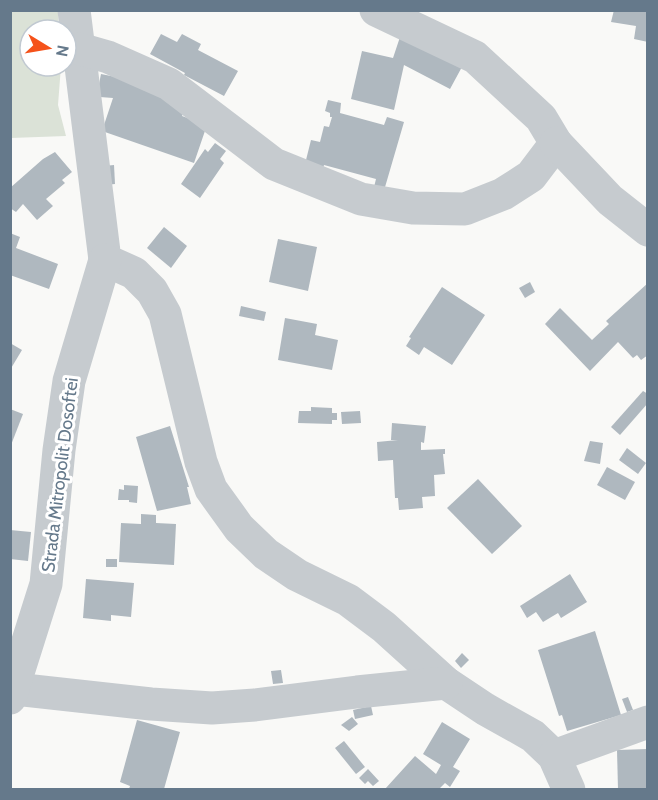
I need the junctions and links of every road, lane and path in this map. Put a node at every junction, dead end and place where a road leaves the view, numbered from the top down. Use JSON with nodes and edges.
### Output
{"nodes":[{"id":1,"x":74,"y":10,"type":"edge"},
{"id":2,"x":376,"y":10,"type":"edge"},
{"id":3,"x":80,"y":49,"type":"junction"},
{"id":4,"x":556,"y":143,"type":"junction"},
{"id":5,"x":648,"y":230,"type":"edge"},
{"id":6,"x":105,"y":260,"type":"junction"},
{"id":7,"x":446,"y":683,"type":"junction"},
{"id":8,"x":13,"y":694,"type":"edge"},
{"id":9,"x":648,"y":722,"type":"edge"},
{"id":10,"x":554,"y":756,"type":"junction"},
{"id":11,"x":569,"y":789,"type":"edge"}],
"edges":[{"from":1,"to":3,"type":"street","name":"Strada Mitropolit Dosoftei"},
{"from":2,"to":4,"type":"street"},
{"from":3,"to":4,"type":"street"},
{"from":3,"to":6,"type":"street","name":"Strada Mitropolit Dosoftei"},
{"from":4,"to":5,"type":"street"},
{"from":6,"to":7,"type":"street"},
{"from":6,"to":8,"type":"street","name":"Strada Mitropolit Dosoftei"},
{"from":7,"to":8,"type":"street","name":"Strada Mitropolit Dosoftei"},
{"from":7,"to":10,"type":"street"},
{"from":9,"to":10,"type":"street"},
{"from":10,"to":11,"type":"street"}]}
